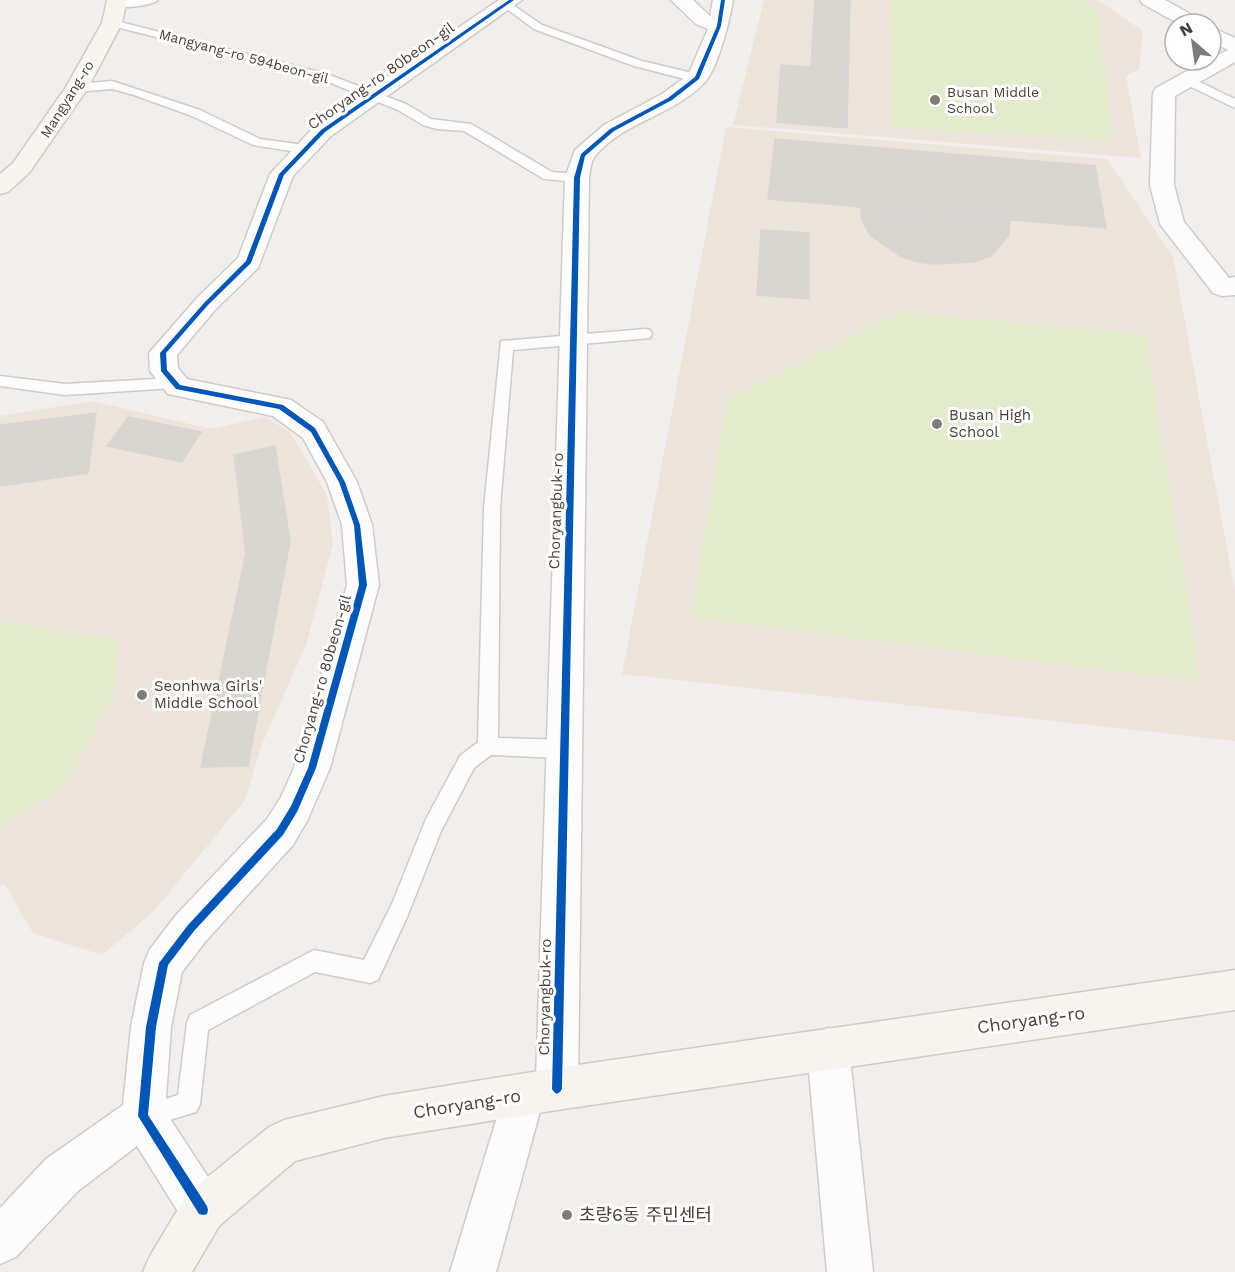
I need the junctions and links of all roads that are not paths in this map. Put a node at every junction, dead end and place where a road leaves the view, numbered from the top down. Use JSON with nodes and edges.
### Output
{"nodes":[{"id":1,"x":153,"y":0,"type":"edge"},
{"id":2,"x":681,"y":0,"type":"edge"},
{"id":3,"x":1150,"y":0,"type":"edge"},
{"id":4,"x":509,"y":1,"type":"edge"},
{"id":5,"x":115,"y":9,"type":"edge"},
{"id":6,"x":1172,"y":12,"type":"edge"},
{"id":7,"x":721,"y":13,"type":"edge"},
{"id":8,"x":1235,"y":53,"type":"edge"},
{"id":9,"x":697,"y":78,"type":"junction"},
{"id":10,"x":1187,"y":80,"type":"junction"},
{"id":11,"x":77,"y":88,"type":"junction"},
{"id":12,"x":374,"y":95,"type":"junction"},
{"id":13,"x":1235,"y":104,"type":"edge"},
{"id":14,"x":304,"y":149,"type":"junction"},
{"id":15,"x":577,"y":178,"type":"junction"},
{"id":16,"x":0,"y":187,"type":"edge"},
{"id":17,"x":1235,"y":286,"type":"edge"},
{"id":18,"x":645,"y":334,"type":"dead end"},
{"id":19,"x":575,"y":340,"type":"junction"},
{"id":20,"x":0,"y":381,"type":"edge"},
{"id":21,"x":174,"y":383,"type":"junction"},
{"id":22,"x":488,"y":746,"type":"junction"},
{"id":23,"x":563,"y":749,"type":"junction"},
{"id":24,"x":1235,"y":990,"type":"edge"},
{"id":25,"x":828,"y":1049,"type":"junction"},
{"id":26,"x":540,"y":1093,"type":"junction"},
{"id":27,"x":143,"y":1116,"type":"junction"},
{"id":28,"x":203,"y":1210,"type":"junction"},
{"id":29,"x":0,"y":1241,"type":"edge"},
{"id":30,"x":166,"y":1272,"type":"edge"},
{"id":31,"x":473,"y":1272,"type":"edge"},
{"id":32,"x":850,"y":1272,"type":"edge"}],
"edges":[{"from":1,"to":5,"type":"lane"},
{"from":2,"to":7,"type":"street"},
{"from":3,"to":6,"type":"street"},
{"from":4,"to":9,"type":"lane"},
{"from":4,"to":12,"type":"street","name":"Choryang-ro 80beon-gil"},
{"from":5,"to":11,"type":"main road","name":"Mangyang-ro"},
{"from":5,"to":12,"type":"lane","name":"Mangyang-ro 594beon-gil"},
{"from":7,"to":9,"type":"street","name":"Choryangbuk-ro"},
{"from":8,"to":10,"type":"street"},
{"from":9,"to":15,"type":"street","name":"Choryangbuk-ro"},
{"from":10,"to":13,"type":"lane"},
{"from":10,"to":17,"type":"street"},
{"from":11,"to":14,"type":"lane"},
{"from":11,"to":16,"type":"main road","name":"Mangyang-ro"},
{"from":12,"to":14,"type":"street","name":"Choryang-ro 80beon-gil"},
{"from":12,"to":15,"type":"lane","name":"Mangyang-ro 594beon-gil"},
{"from":14,"to":21,"type":"street","name":"Choryang-ro 80beon-gil"},
{"from":15,"to":19,"type":"street","name":"Choryangbuk-ro"},
{"from":18,"to":19,"type":"lane"},
{"from":19,"to":22,"type":"lane"},
{"from":19,"to":23,"type":"street","name":"Choryangbuk-ro"},
{"from":20,"to":21,"type":"lane"},
{"from":21,"to":27,"type":"street","name":"Choryang-ro 80beon-gil"},
{"from":22,"to":23,"type":"lane"},
{"from":22,"to":27,"type":"lane"},
{"from":23,"to":26,"type":"street","name":"Choryangbuk-ro"},
{"from":24,"to":25,"type":"main road","name":"Choryang-ro"},
{"from":25,"to":26,"type":"main road","name":"Choryang-ro"},
{"from":25,"to":32,"type":"street"},
{"from":26,"to":28,"type":"main road","name":"Choryang-ro"},
{"from":26,"to":31,"type":"street","name":"Choryangbuk-ro"},
{"from":27,"to":28,"type":"street"},
{"from":27,"to":29,"type":"street"},
{"from":28,"to":30,"type":"main road","name":"Choryang-ro"}]}
